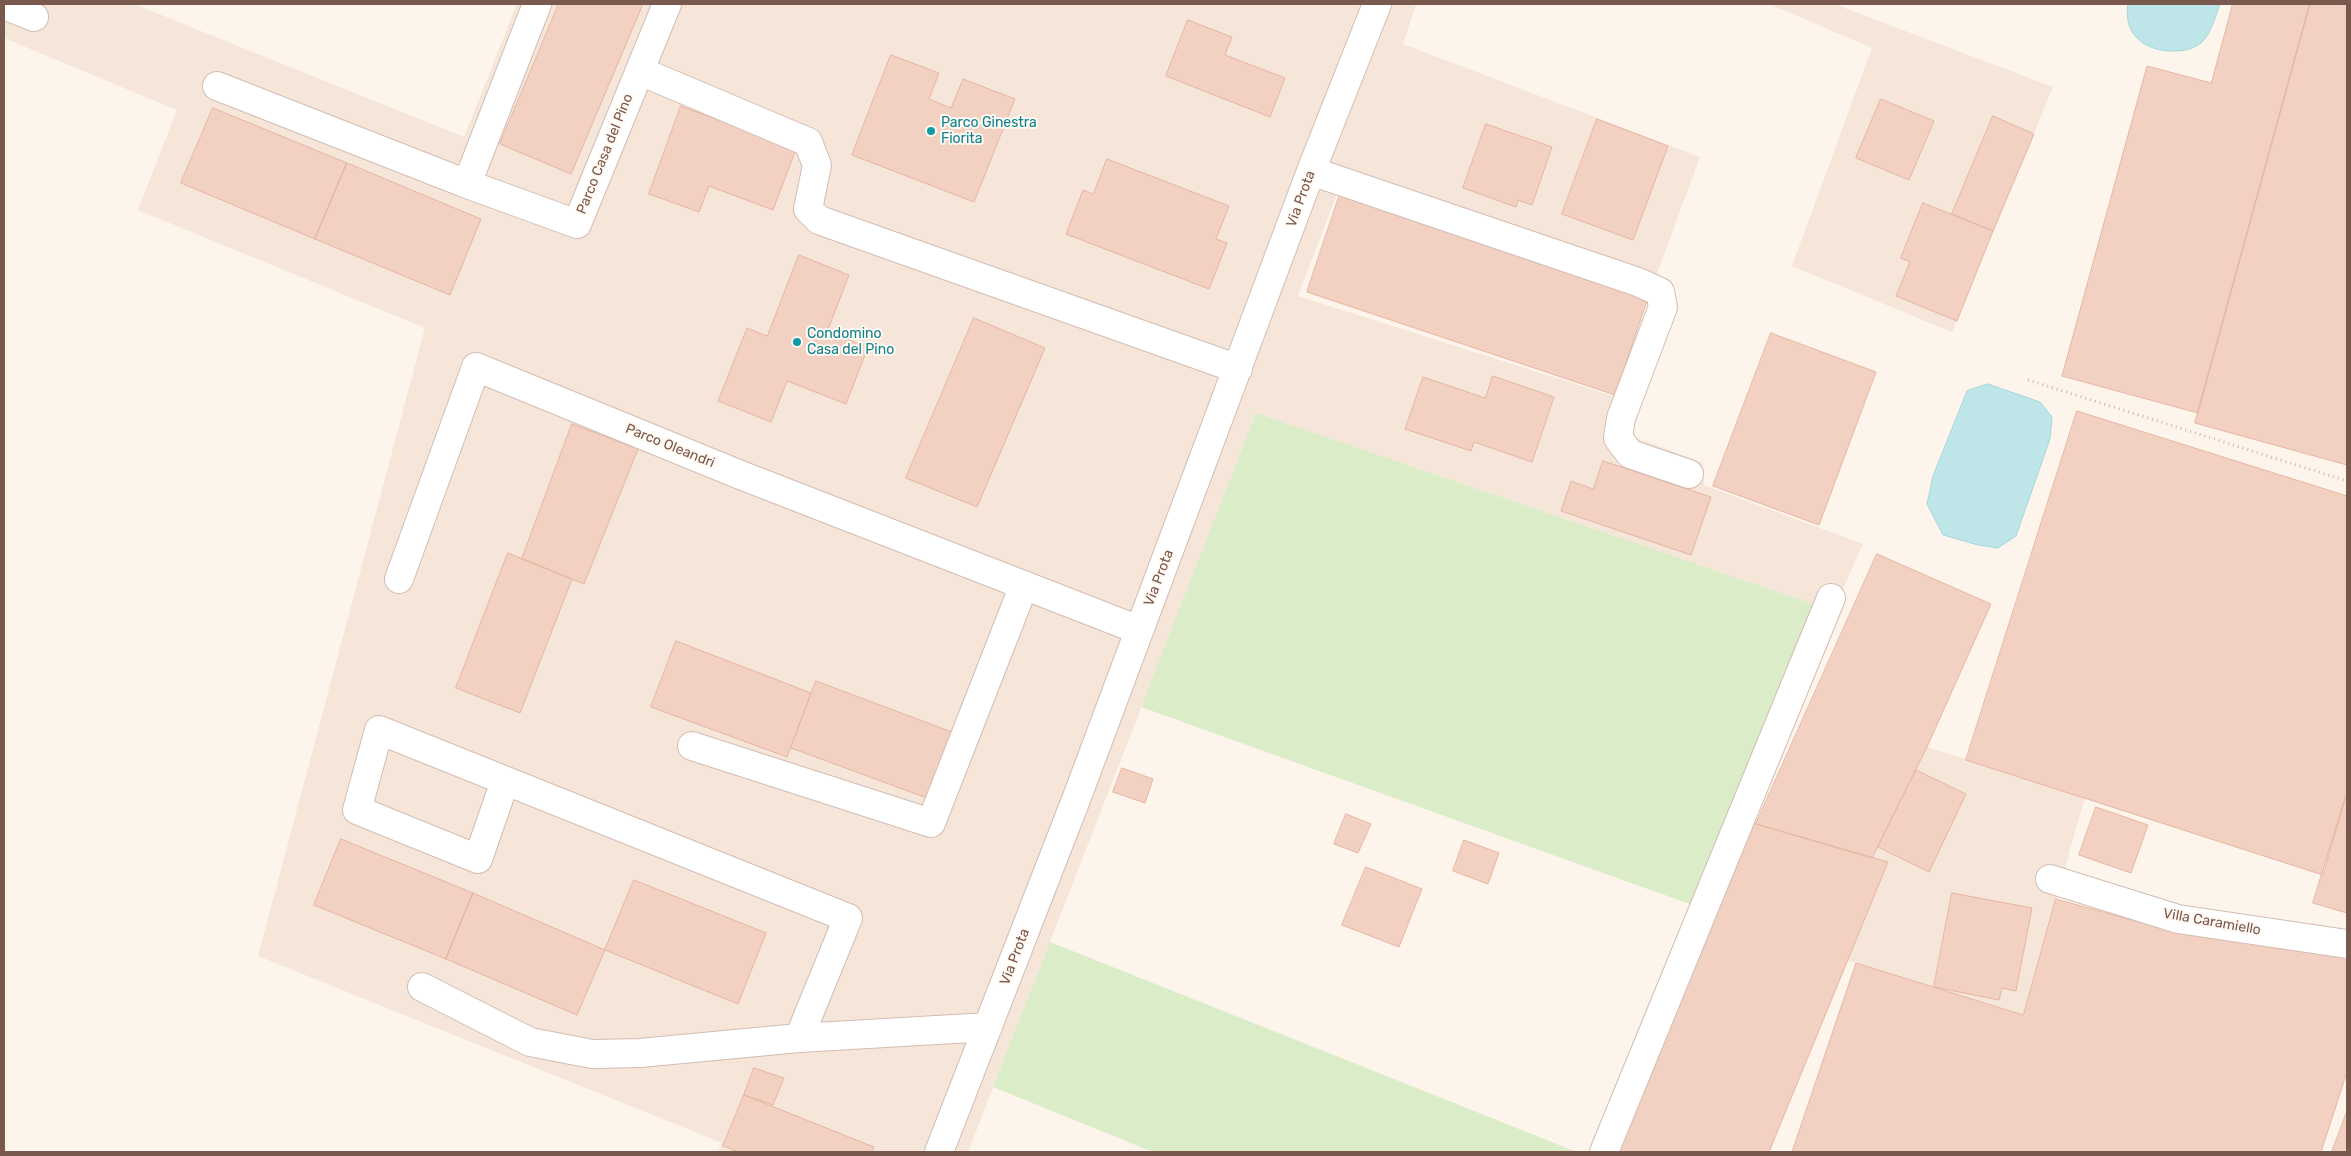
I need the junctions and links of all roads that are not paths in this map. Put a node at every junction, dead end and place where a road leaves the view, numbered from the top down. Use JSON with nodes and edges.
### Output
{"nodes":[{"id":1,"x":538,"y":4,"type":"edge"},
{"id":2,"x":667,"y":4,"type":"edge"},
{"id":3,"x":1377,"y":4,"type":"edge"},
{"id":4,"x":4,"y":5,"type":"edge"},
{"id":5,"x":34,"y":17,"type":"dead end"},
{"id":6,"x":640,"y":71,"type":"junction"},
{"id":7,"x":216,"y":86,"type":"dead end"},
{"id":8,"x":1311,"y":171,"type":"junction"},
{"id":9,"x":467,"y":184,"type":"junction"},
{"id":10,"x":1238,"y":369,"type":"junction"},
{"id":11,"x":1689,"y":474,"type":"dead end"},
{"id":12,"x":399,"y":580,"type":"dead end"},
{"id":13,"x":1024,"y":585,"type":"junction"},
{"id":14,"x":1831,"y":598,"type":"dead end"},
{"id":15,"x":1139,"y":630,"type":"junction"},
{"id":16,"x":692,"y":746,"type":"dead end"},
{"id":17,"x":506,"y":781,"type":"junction"},
{"id":18,"x":2050,"y":879,"type":"dead end"},
{"id":19,"x":2347,"y":944,"type":"edge"},
{"id":20,"x":422,"y":987,"type":"dead end"},
{"id":21,"x":988,"y":1027,"type":"junction"},
{"id":22,"x":799,"y":1038,"type":"junction"},
{"id":23,"x":939,"y":1152,"type":"edge"},
{"id":24,"x":1604,"y":1152,"type":"edge"}],
"edges":[{"from":1,"to":9,"type":"street"},
{"from":2,"to":6,"type":"street","name":"Parco Casa del Pino"},
{"from":3,"to":8,"type":"street","name":"Via Prota"},
{"from":4,"to":5,"type":"street"},
{"from":6,"to":9,"type":"street","name":"Parco Casa del Pino"},
{"from":6,"to":10,"type":"street"},
{"from":7,"to":9,"type":"street","name":"Parco Casa del Pino"},
{"from":8,"to":10,"type":"street","name":"Via Prota"},
{"from":8,"to":11,"type":"street"},
{"from":10,"to":15,"type":"street","name":"Via Prota"},
{"from":12,"to":13,"type":"street","name":"Parco Oleandri"},
{"from":13,"to":15,"type":"street","name":"Parco Oleandri"},
{"from":13,"to":16,"type":"street"},
{"from":14,"to":24,"type":"street"},
{"from":15,"to":21,"type":"street","name":"Via Prota"},
{"from":17,"to":17,"type":"street"},
{"from":17,"to":22,"type":"street"},
{"from":18,"to":19,"type":"street","name":"Villa Caramiello"},
{"from":20,"to":22,"type":"street"},
{"from":21,"to":22,"type":"street"},
{"from":21,"to":23,"type":"street","name":"Via Prota"}]}
